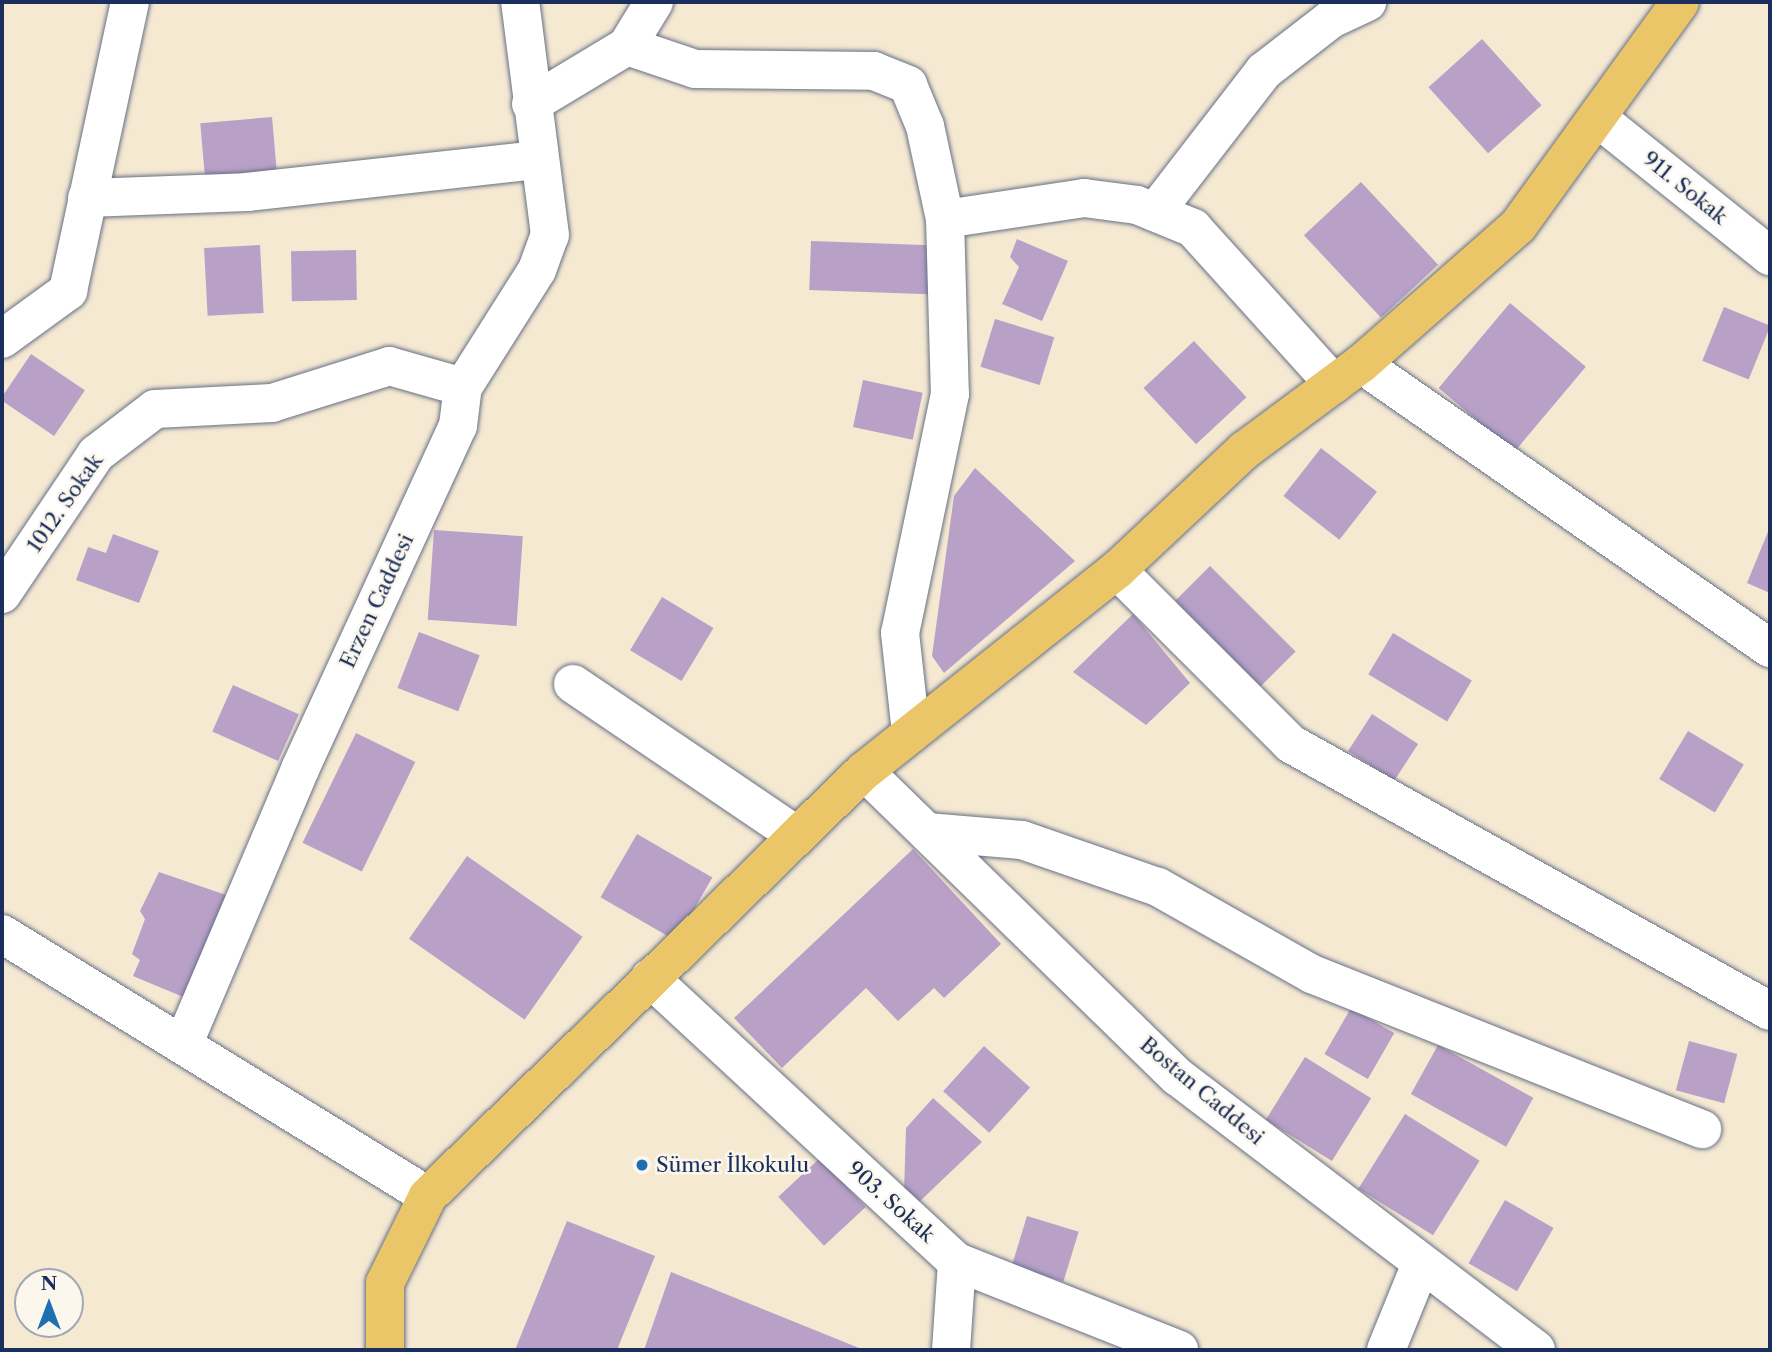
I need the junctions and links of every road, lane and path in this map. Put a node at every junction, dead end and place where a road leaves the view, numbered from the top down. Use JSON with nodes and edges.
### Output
{"nodes":[{"id":1,"x":130,"y":2,"type":"edge"},
{"id":2,"x":520,"y":2,"type":"edge"},
{"id":3,"x":654,"y":2,"type":"edge"},
{"id":4,"x":1367,"y":2,"type":"edge"},
{"id":5,"x":1680,"y":2,"type":"edge"},
{"id":6,"x":627,"y":46,"type":"junction"},
{"id":7,"x":531,"y":104,"type":"junction"},
{"id":8,"x":1600,"y":120,"type":"junction"},
{"id":9,"x":538,"y":160,"type":"junction"},
{"id":10,"x":87,"y":198,"type":"junction"},
{"id":11,"x":1155,"y":212,"type":"junction"},
{"id":12,"x":945,"y":219,"type":"junction"},
{"id":13,"x":1770,"y":256,"type":"edge"},
{"id":14,"x":2,"y":339,"type":"edge"},
{"id":15,"x":1347,"y":374,"type":"junction"},
{"id":16,"x":463,"y":387,"type":"junction"},
{"id":17,"x":1117,"y":570,"type":"junction"},
{"id":18,"x":2,"y":594,"type":"edge"},
{"id":19,"x":1770,"y":648,"type":"edge"},
{"id":20,"x":573,"y":684,"type":"dead end"},
{"id":21,"x":911,"y":733,"type":"junction"},
{"id":22,"x":864,"y":771,"type":"junction"},
{"id":23,"x":927,"y":832,"type":"junction"},
{"id":24,"x":796,"y":835,"type":"junction"},
{"id":25,"x":2,"y":934,"type":"edge"},
{"id":26,"x":650,"y":978,"type":"junction"},
{"id":27,"x":1770,"y":1011,"type":"edge"},
{"id":28,"x":183,"y":1045,"type":"junction"},
{"id":29,"x":1702,"y":1129,"type":"dead end"},
{"id":30,"x":429,"y":1196,"type":"junction"},
{"id":31,"x":957,"y":1262,"type":"junction"},
{"id":32,"x":1421,"y":1264,"type":"junction"},
{"id":33,"x":385,"y":1350,"type":"edge"},
{"id":34,"x":951,"y":1350,"type":"edge"},
{"id":35,"x":1179,"y":1350,"type":"edge"},
{"id":36,"x":1386,"y":1350,"type":"edge"},
{"id":37,"x":1536,"y":1350,"type":"edge"}],
"edges":[{"from":1,"to":10,"type":"street"},
{"from":2,"to":7,"type":"street","name":"Erzen Caddesi"},
{"from":3,"to":6,"type":"street"},
{"from":4,"to":11,"type":"street"},
{"from":5,"to":8,"type":"main road"},
{"from":6,"to":7,"type":"street"},
{"from":6,"to":12,"type":"street"},
{"from":7,"to":9,"type":"street","name":"Erzen Caddesi"},
{"from":8,"to":13,"type":"street","name":"911. Sokak"},
{"from":8,"to":15,"type":"main road"},
{"from":9,"to":10,"type":"street"},
{"from":9,"to":16,"type":"street","name":"Erzen Caddesi"},
{"from":10,"to":14,"type":"street"},
{"from":11,"to":12,"type":"street"},
{"from":11,"to":15,"type":"street"},
{"from":12,"to":21,"type":"street"},
{"from":15,"to":17,"type":"main road"},
{"from":15,"to":19,"type":"street"},
{"from":16,"to":18,"type":"street","name":"1012. Sokak"},
{"from":16,"to":28,"type":"street","name":"Erzen Caddesi"},
{"from":17,"to":21,"type":"main road"},
{"from":17,"to":27,"type":"street"},
{"from":20,"to":24,"type":"street"},
{"from":21,"to":22,"type":"main road"},
{"from":22,"to":23,"type":"street","name":"Bostan Caddesi"},
{"from":22,"to":24,"type":"main road"},
{"from":23,"to":29,"type":"street"},
{"from":23,"to":32,"type":"street","name":"Bostan Caddesi"},
{"from":24,"to":26,"type":"main road"},
{"from":25,"to":28,"type":"street"},
{"from":26,"to":30,"type":"main road"},
{"from":26,"to":31,"type":"street","name":"903. Sokak"},
{"from":28,"to":30,"type":"street"},
{"from":30,"to":33,"type":"main road"},
{"from":31,"to":34,"type":"street"},
{"from":31,"to":35,"type":"street","name":"903. Sokak"},
{"from":32,"to":36,"type":"street"},
{"from":32,"to":37,"type":"street","name":"Bostan Caddesi"}]}
